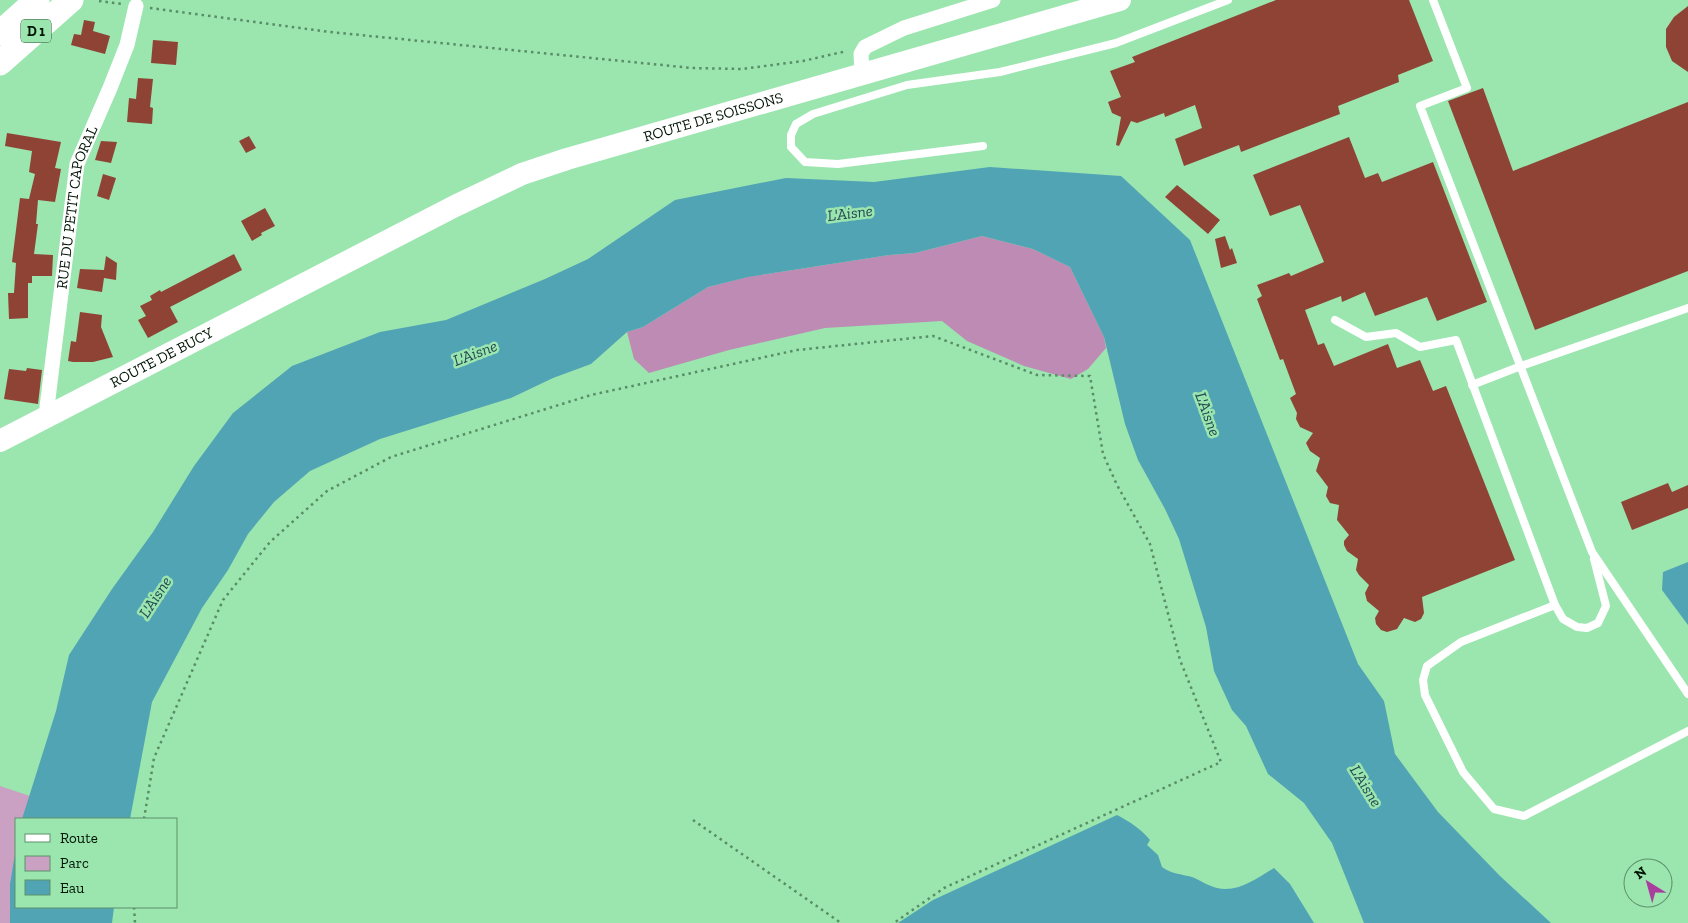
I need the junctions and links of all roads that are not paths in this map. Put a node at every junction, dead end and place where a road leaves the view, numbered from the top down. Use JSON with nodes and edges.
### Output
{"nodes":[{"id":1,"x":37,"y":0,"type":"edge"},
{"id":2,"x":71,"y":0,"type":"edge"},
{"id":3,"x":993,"y":0,"type":"edge"},
{"id":4,"x":1120,"y":0,"type":"edge"},
{"id":5,"x":1228,"y":0,"type":"edge"},
{"id":6,"x":1433,"y":0,"type":"edge"},
{"id":7,"x":136,"y":6,"type":"road end"},
{"id":8,"x":0,"y":33,"type":"edge"},
{"id":9,"x":0,"y":63,"type":"edge"},
{"id":10,"x":862,"y":74,"type":"junction"},
{"id":11,"x":983,"y":146,"type":"dead end"},
{"id":12,"x":324,"y":274,"type":"joint"},
{"id":13,"x":1688,"y":308,"type":"edge"},
{"id":14,"x":1335,"y":320,"type":"dead end"},
{"id":15,"x":1521,"y":366,"type":"junction"},
{"id":16,"x":1472,"y":385,"type":"junction"},
{"id":17,"x":50,"y":415,"type":"junction"},
{"id":18,"x":0,"y":441,"type":"edge"},
{"id":19,"x":1592,"y":552,"type":"junction"},
{"id":20,"x":1555,"y":605,"type":"junction"},
{"id":21,"x":1688,"y":694,"type":"edge"},
{"id":22,"x":1688,"y":731,"type":"edge"}],
"edges":[{"from":1,"to":8,"type":"main road","number":"D 1"},
{"from":2,"to":9,"type":"main road","number":"D 1"},
{"from":3,"to":10,"type":"street"},
{"from":4,"to":10,"type":"main road","name":"ROUTE DE SOISSONS"},
{"from":5,"to":11,"type":"lane"},
{"from":6,"to":15,"type":"lane"},
{"from":7,"to":17,"type":"street","name":"RUE DU PETIT CAPORAL"},
{"from":10,"to":12,"type":"main road","name":"ROUTE DE SOISSONS"},
{"from":12,"to":17,"type":"main road","name":"ROUTE DE BUCY"},
{"from":13,"to":15,"type":"lane"},
{"from":14,"to":16,"type":"lane"},
{"from":15,"to":16,"type":"lane"},
{"from":15,"to":19,"type":"lane"},
{"from":16,"to":20,"type":"lane"},
{"from":17,"to":18,"type":"main road","name":"ROUTE DE BUCY"},
{"from":19,"to":20,"type":"lane"},
{"from":19,"to":21,"type":"lane"},
{"from":20,"to":22,"type":"lane"}]}
